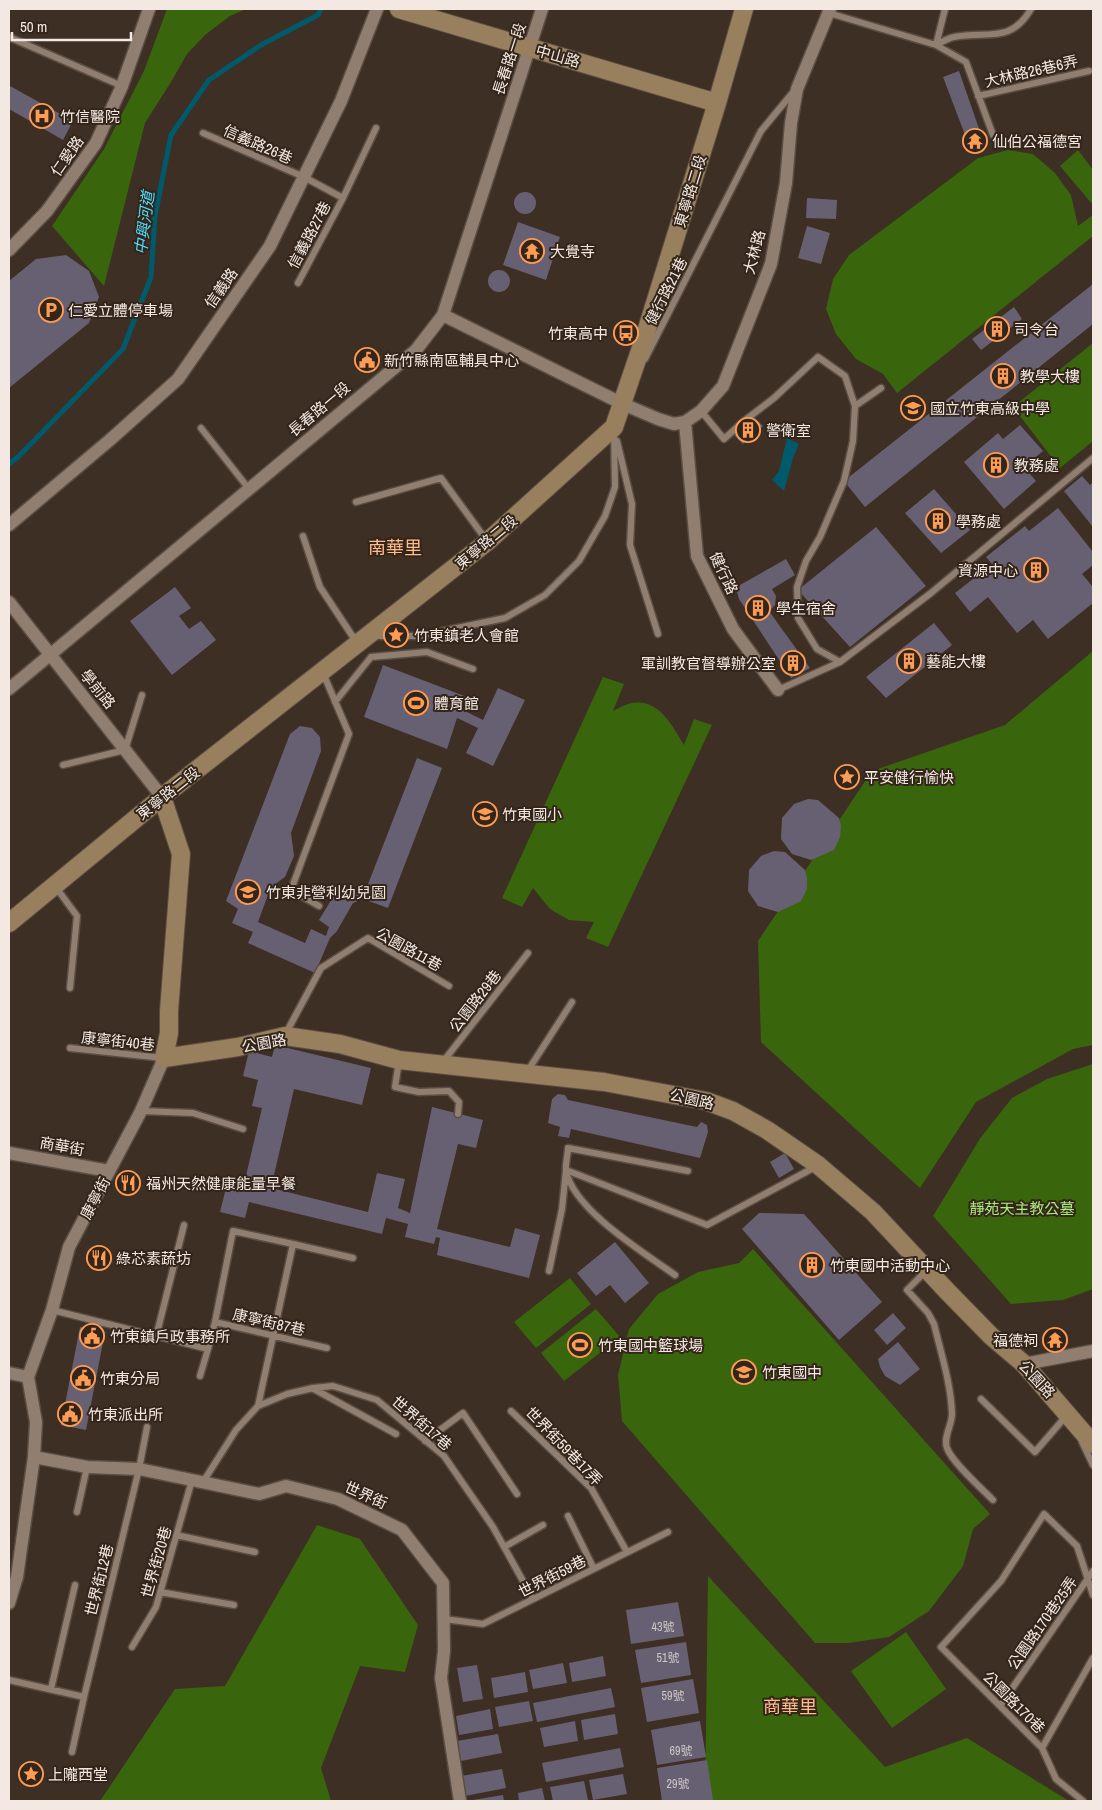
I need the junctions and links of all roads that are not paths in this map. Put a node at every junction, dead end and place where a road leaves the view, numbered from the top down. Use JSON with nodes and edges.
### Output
{"nodes":[{"id":1,"x":149,"y":9,"type":"edge"},
{"id":2,"x":377,"y":9,"type":"edge"},
{"id":3,"x":399,"y":9,"type":"edge"},
{"id":4,"x":542,"y":9,"type":"edge"},
{"id":5,"x":744,"y":9,"type":"edge"},
{"id":6,"x":945,"y":9,"type":"edge"},
{"id":7,"x":1031,"y":9,"type":"edge"},
{"id":8,"x":829,"y":11,"type":"edge"},
{"id":9,"x":429,"y":13,"type":"edge"},
{"id":10,"x":9,"y":37,"type":"edge"},
{"id":11,"x":936,"y":45,"type":"junction"},
{"id":12,"x":530,"y":48,"type":"junction"},
{"id":13,"x":1089,"y":71,"type":"dead end"},
{"id":14,"x":122,"y":86,"type":"junction"},
{"id":15,"x":797,"y":89,"type":"junction"},
{"id":16,"x":978,"y":96,"type":"junction"},
{"id":17,"x":717,"y":103,"type":"junction"},
{"id":18,"x":376,"y":128,"type":"dead end"},
{"id":19,"x":203,"y":133,"type":"dead end"},
{"id":20,"x":993,"y":135,"type":"dead end"},
{"id":21,"x":304,"y":177,"type":"junction"},
{"id":22,"x":342,"y":198,"type":"junction"},
{"id":23,"x":9,"y":250,"type":"edge"},
{"id":24,"x":298,"y":283,"type":"dead end"},
{"id":25,"x":443,"y":315,"type":"junction"},
{"id":26,"x":882,"y":388,"type":"dead end"},
{"id":27,"x":623,"y":404,"type":"junction"},
{"id":28,"x":855,"y":406,"type":"junction"},
{"id":29,"x":701,"y":411,"type":"junction"},
{"id":30,"x":685,"y":422,"type":"junction"},
{"id":31,"x":614,"y":427,"type":"junction"},
{"id":32,"x":201,"y":428,"type":"dead end"},
{"id":33,"x":1093,"y":458,"type":"edge"},
{"id":34,"x":249,"y":489,"type":"junction"},
{"id":35,"x":356,"y":502,"type":"dead end"},
{"id":36,"x":9,"y":525,"type":"edge"},
{"id":37,"x":303,"y":536,"type":"dead end"},
{"id":38,"x":487,"y":542,"type":"junction"},
{"id":39,"x":9,"y":602,"type":"edge"},
{"id":40,"x":658,"y":634,"type":"dead end"},
{"id":41,"x":363,"y":640,"type":"junction"},
{"id":42,"x":50,"y":655,"type":"junction"},
{"id":43,"x":840,"y":662,"type":"junction"},
{"id":44,"x":473,"y":670,"type":"dead end"},
{"id":45,"x":323,"y":672,"type":"junction"},
{"id":46,"x":9,"y":689,"type":"edge"},
{"id":47,"x":778,"y":690,"type":"joint"},
{"id":48,"x":142,"y":694,"type":"dead end"},
{"id":49,"x":335,"y":702,"type":"junction"},
{"id":50,"x":125,"y":750,"type":"junction"},
{"id":51,"x":63,"y":765,"type":"dead end"},
{"id":52,"x":162,"y":797,"type":"junction"},
{"id":53,"x":54,"y":886,"type":"junction"},
{"id":54,"x":319,"y":906,"type":"dead end"},
{"id":55,"x":9,"y":923,"type":"edge"},
{"id":56,"x":528,"y":953,"type":"dead end"},
{"id":57,"x":449,"y":986,"type":"dead end"},
{"id":58,"x":70,"y":988,"type":"dead end"},
{"id":59,"x":572,"y":1002,"type":"dead end"},
{"id":60,"x":285,"y":1036,"type":"junction"},
{"id":61,"x":70,"y":1048,"type":"dead end"},
{"id":62,"x":164,"y":1058,"type":"junction"},
{"id":63,"x":400,"y":1060,"type":"junction"},
{"id":64,"x":441,"y":1064,"type":"junction"},
{"id":65,"x":526,"y":1073,"type":"junction"},
{"id":66,"x":141,"y":1111,"type":"junction"},
{"id":67,"x":458,"y":1114,"type":"dead end"},
{"id":68,"x":243,"y":1129,"type":"dead end"},
{"id":69,"x":9,"y":1154,"type":"edge"},
{"id":70,"x":818,"y":1165,"type":"junction"},
{"id":71,"x":566,"y":1170,"type":"junction"},
{"id":72,"x":109,"y":1171,"type":"junction"},
{"id":73,"x":688,"y":1171,"type":"dead end"},
{"id":74,"x":184,"y":1226,"type":"dead end"},
{"id":75,"x":293,"y":1244,"type":"junction"},
{"id":76,"x":353,"y":1258,"type":"dead end"},
{"id":77,"x":927,"y":1270,"type":"junction"},
{"id":78,"x":550,"y":1271,"type":"dead end"},
{"id":79,"x":675,"y":1275,"type":"dead end"},
{"id":80,"x":52,"y":1310,"type":"junction"},
{"id":81,"x":215,"y":1322,"type":"junction"},
{"id":82,"x":272,"y":1336,"type":"junction"},
{"id":83,"x":156,"y":1337,"type":"junction"},
{"id":84,"x":327,"y":1348,"type":"dead end"},
{"id":85,"x":208,"y":1349,"type":"junction"},
{"id":86,"x":1093,"y":1352,"type":"edge"},
{"id":87,"x":1024,"y":1364,"type":"junction"},
{"id":88,"x":9,"y":1374,"type":"edge"},
{"id":89,"x":200,"y":1376,"type":"dead end"},
{"id":90,"x":28,"y":1377,"type":"junction"},
{"id":91,"x":313,"y":1388,"type":"junction"},
{"id":92,"x":982,"y":1399,"type":"dead end"},
{"id":93,"x":258,"y":1406,"type":"junction"},
{"id":94,"x":512,"y":1411,"type":"dead end"},
{"id":95,"x":1067,"y":1413,"type":"junction"},
{"id":96,"x":147,"y":1427,"type":"dead end"},
{"id":97,"x":396,"y":1434,"type":"dead end"},
{"id":98,"x":425,"y":1441,"type":"junction"},
{"id":99,"x":1093,"y":1444,"type":"edge"},
{"id":100,"x":34,"y":1457,"type":"junction"},
{"id":101,"x":1093,"y":1465,"type":"edge"},
{"id":102,"x":87,"y":1467,"type":"junction"},
{"id":103,"x":139,"y":1470,"type":"junction"},
{"id":104,"x":197,"y":1481,"type":"junction"},
{"id":105,"x":516,"y":1494,"type":"dead end"},
{"id":106,"x":993,"y":1500,"type":"dead end"},
{"id":107,"x":77,"y":1512,"type":"dead end"},
{"id":108,"x":568,"y":1516,"type":"dead end"},
{"id":109,"x":543,"y":1525,"type":"dead end"},
{"id":110,"x":668,"y":1532,"type":"dead end"},
{"id":111,"x":176,"y":1535,"type":"junction"},
{"id":112,"x":504,"y":1547,"type":"junction"},
{"id":113,"x":255,"y":1552,"type":"dead end"},
{"id":114,"x":627,"y":1552,"type":"junction"},
{"id":115,"x":594,"y":1569,"type":"junction"},
{"id":116,"x":1093,"y":1572,"type":"edge"},
{"id":117,"x":13,"y":1576,"type":"edge"},
{"id":118,"x":1087,"y":1579,"type":"junction"},
{"id":119,"x":75,"y":1585,"type":"dead end"},
{"id":120,"x":160,"y":1592,"type":"junction"},
{"id":121,"x":1093,"y":1595,"type":"edge"},
{"id":122,"x":533,"y":1599,"type":"junction"},
{"id":123,"x":9,"y":1603,"type":"edge"},
{"id":124,"x":234,"y":1605,"type":"dead end"},
{"id":125,"x":444,"y":1619,"type":"junction"},
{"id":126,"x":132,"y":1647,"type":"dead end"},
{"id":127,"x":1093,"y":1658,"type":"edge"},
{"id":128,"x":9,"y":1680,"type":"edge"},
{"id":129,"x":51,"y":1689,"type":"junction"},
{"id":130,"x":84,"y":1697,"type":"junction"},
{"id":131,"x":1000,"y":1706,"type":"junction"},
{"id":132,"x":1042,"y":1748,"type":"junction"},
{"id":133,"x":72,"y":1752,"type":"dead end"},
{"id":134,"x":460,"y":1801,"type":"edge"},
{"id":135,"x":1083,"y":1801,"type":"edge"}],
"edges":[{"from":1,"to":14,"type":"street","name":"仁愛路"},
{"from":2,"to":21,"type":"street","name":"信義路"},
{"from":3,"to":9,"type":"street","name":"中山路"},
{"from":4,"to":12,"type":"street","name":"長春路一段"},
{"from":5,"to":17,"type":"street","name":"東寧路二段"},
{"from":6,"to":11,"type":"lane"},
{"from":7,"to":11,"type":"lane"},
{"from":8,"to":11,"type":"lane"},
{"from":8,"to":15,"type":"street","name":"大林路"},
{"from":9,"to":12,"type":"street","name":"中山路"},
{"from":10,"to":14,"type":"lane"},
{"from":11,"to":16,"type":"lane"},
{"from":12,"to":17,"type":"street","name":"中山路"},
{"from":12,"to":25,"type":"street","name":"長春路一段"},
{"from":13,"to":16,"type":"lane","name":"大林路26巷6弄"},
{"from":14,"to":23,"type":"street","name":"仁愛路"},
{"from":15,"to":27,"type":"lane","name":"健行路21巷"},
{"from":15,"to":29,"type":"street","name":"大林路"},
{"from":16,"to":20,"type":"lane"},
{"from":17,"to":27,"type":"street","name":"東寧路二段"},
{"from":18,"to":22,"type":"lane","name":"信義路27巷"},
{"from":19,"to":21,"type":"lane","name":"信義路26巷"},
{"from":21,"to":22,"type":"lane","name":"信義路27巷"},
{"from":21,"to":36,"type":"street","name":"信義路"},
{"from":22,"to":24,"type":"lane","name":"信義路27巷"},
{"from":25,"to":27,"type":"street"},
{"from":25,"to":34,"type":"street","name":"長春路一段"},
{"from":26,"to":28,"type":"lane"},
{"from":27,"to":30,"type":"street"},
{"from":27,"to":31,"type":"street","name":"東寧路二段"},
{"from":28,"to":29,"type":"lane"},
{"from":28,"to":43,"type":"lane"},
{"from":29,"to":30,"type":"street","name":"大林路"},
{"from":30,"to":47,"type":"street","name":"健行路"},
{"from":31,"to":38,"type":"street","name":"東寧路二段"},
{"from":31,"to":40,"type":"lane"},
{"from":31,"to":41,"type":"lane"},
{"from":32,"to":34,"type":"lane"},
{"from":33,"to":43,"type":"lane"},
{"from":34,"to":42,"type":"street","name":"長春路一段"},
{"from":35,"to":38,"type":"lane"},
{"from":37,"to":41,"type":"lane"},
{"from":38,"to":41,"type":"street","name":"東寧路二段"},
{"from":39,"to":42,"type":"street","name":"學前路"},
{"from":41,"to":45,"type":"street","name":"東寧路二段"},
{"from":42,"to":46,"type":"street","name":"長春路一段"},
{"from":42,"to":50,"type":"street","name":"學前路"},
{"from":43,"to":47,"type":"lane"},
{"from":44,"to":49,"type":"lane"},
{"from":45,"to":49,"type":"lane"},
{"from":45,"to":52,"type":"street","name":"東寧路二段"},
{"from":48,"to":50,"type":"lane"},
{"from":49,"to":54,"type":"lane"},
{"from":50,"to":51,"type":"lane"},
{"from":50,"to":52,"type":"street","name":"學前路"},
{"from":52,"to":53,"type":"street","name":"東寧路二段"},
{"from":52,"to":62,"type":"street","name":"康寧街"},
{"from":53,"to":55,"type":"street","name":"東寧路二段"},
{"from":53,"to":58,"type":"lane"},
{"from":56,"to":64,"type":"lane","name":"公園路29巷"},
{"from":57,"to":60,"type":"lane","name":"公園路11巷"},
{"from":59,"to":65,"type":"lane"},
{"from":60,"to":62,"type":"street","name":"公園路"},
{"from":60,"to":63,"type":"street","name":"公園路"},
{"from":61,"to":62,"type":"lane","name":"康寧街40巷"},
{"from":62,"to":66,"type":"street","name":"康寧街"},
{"from":63,"to":64,"type":"street","name":"公園路"},
{"from":63,"to":67,"type":"lane"},
{"from":64,"to":65,"type":"street","name":"公園路"},
{"from":65,"to":70,"type":"street","name":"公園路"},
{"from":66,"to":68,"type":"lane"},
{"from":66,"to":72,"type":"street","name":"康寧街"},
{"from":69,"to":72,"type":"street","name":"商華街"},
{"from":70,"to":71,"type":"lane"},
{"from":70,"to":77,"type":"street","name":"公園路"},
{"from":71,"to":73,"type":"lane"},
{"from":71,"to":78,"type":"lane"},
{"from":71,"to":79,"type":"lane"},
{"from":72,"to":80,"type":"street","name":"康寧街"},
{"from":74,"to":83,"type":"lane"},
{"from":75,"to":76,"type":"lane"},
{"from":75,"to":81,"type":"lane"},
{"from":75,"to":82,"type":"lane"},
{"from":77,"to":87,"type":"street","name":"公園路"},
{"from":77,"to":106,"type":"lane"},
{"from":80,"to":83,"type":"lane"},
{"from":80,"to":90,"type":"street","name":"康寧街"},
{"from":81,"to":82,"type":"lane","name":"康寧街87巷"},
{"from":81,"to":85,"type":"lane","name":"康寧街87巷"},
{"from":82,"to":84,"type":"lane","name":"康寧街87巷"},
{"from":82,"to":93,"type":"lane"},
{"from":83,"to":85,"type":"lane"},
{"from":85,"to":89,"type":"lane","name":"康寧街87巷"},
{"from":86,"to":87,"type":"street"},
{"from":87,"to":95,"type":"street","name":"公園路"},
{"from":88,"to":90,"type":"street"},
{"from":90,"to":100,"type":"street","name":"康寧街"},
{"from":91,"to":93,"type":"lane","name":"世界街17巷"},
{"from":91,"to":97,"type":"lane"},
{"from":91,"to":98,"type":"lane","name":"世界街17巷"},
{"from":92,"to":95,"type":"lane"},
{"from":93,"to":104,"type":"lane","name":"世界街17巷"},
{"from":94,"to":114,"type":"lane","name":"世界街59巷17弄"},
{"from":95,"to":99,"type":"street","name":"公園路"},
{"from":95,"to":101,"type":"lane"},
{"from":96,"to":103,"type":"lane","name":"世界街12巷"},
{"from":98,"to":105,"type":"lane"},
{"from":98,"to":112,"type":"lane","name":"世界街17巷"},
{"from":100,"to":102,"type":"street","name":"世界街"},
{"from":100,"to":117,"type":"street","name":"康寧街"},
{"from":102,"to":103,"type":"street","name":"世界街"},
{"from":102,"to":107,"type":"lane"},
{"from":103,"to":104,"type":"street","name":"世界街"},
{"from":103,"to":130,"type":"lane","name":"世界街12巷"},
{"from":104,"to":111,"type":"lane","name":"世界街20巷"},
{"from":104,"to":125,"type":"street","name":"世界街"},
{"from":108,"to":115,"type":"lane"},
{"from":109,"to":112,"type":"lane"},
{"from":110,"to":114,"type":"lane","name":"世界街59巷"},
{"from":111,"to":113,"type":"lane"},
{"from":111,"to":120,"type":"lane","name":"世界街20巷"},
{"from":112,"to":122,"type":"lane","name":"世界街17巷"},
{"from":114,"to":115,"type":"lane","name":"世界街59巷"},
{"from":115,"to":122,"type":"lane","name":"世界街59巷"},
{"from":116,"to":118,"type":"lane","name":"公園路170巷25弄"},
{"from":117,"to":123,"type":"street","name":"康寧街"},
{"from":118,"to":121,"type":"lane"},
{"from":118,"to":131,"type":"lane","name":"公園路170巷25弄"},
{"from":118,"to":131,"type":"lane","name":"公園路170巷"},
{"from":119,"to":129,"type":"lane"},
{"from":120,"to":124,"type":"lane"},
{"from":120,"to":126,"type":"lane","name":"世界街20巷"},
{"from":122,"to":125,"type":"lane","name":"世界街59巷"},
{"from":125,"to":134,"type":"street","name":"世界街"},
{"from":127,"to":132,"type":"lane"},
{"from":128,"to":129,"type":"lane"},
{"from":129,"to":130,"type":"lane"},
{"from":130,"to":133,"type":"lane","name":"世界街12巷"},
{"from":131,"to":132,"type":"lane","name":"公園路170巷"},
{"from":132,"to":135,"type":"lane","name":"公園路170巷"}]}
